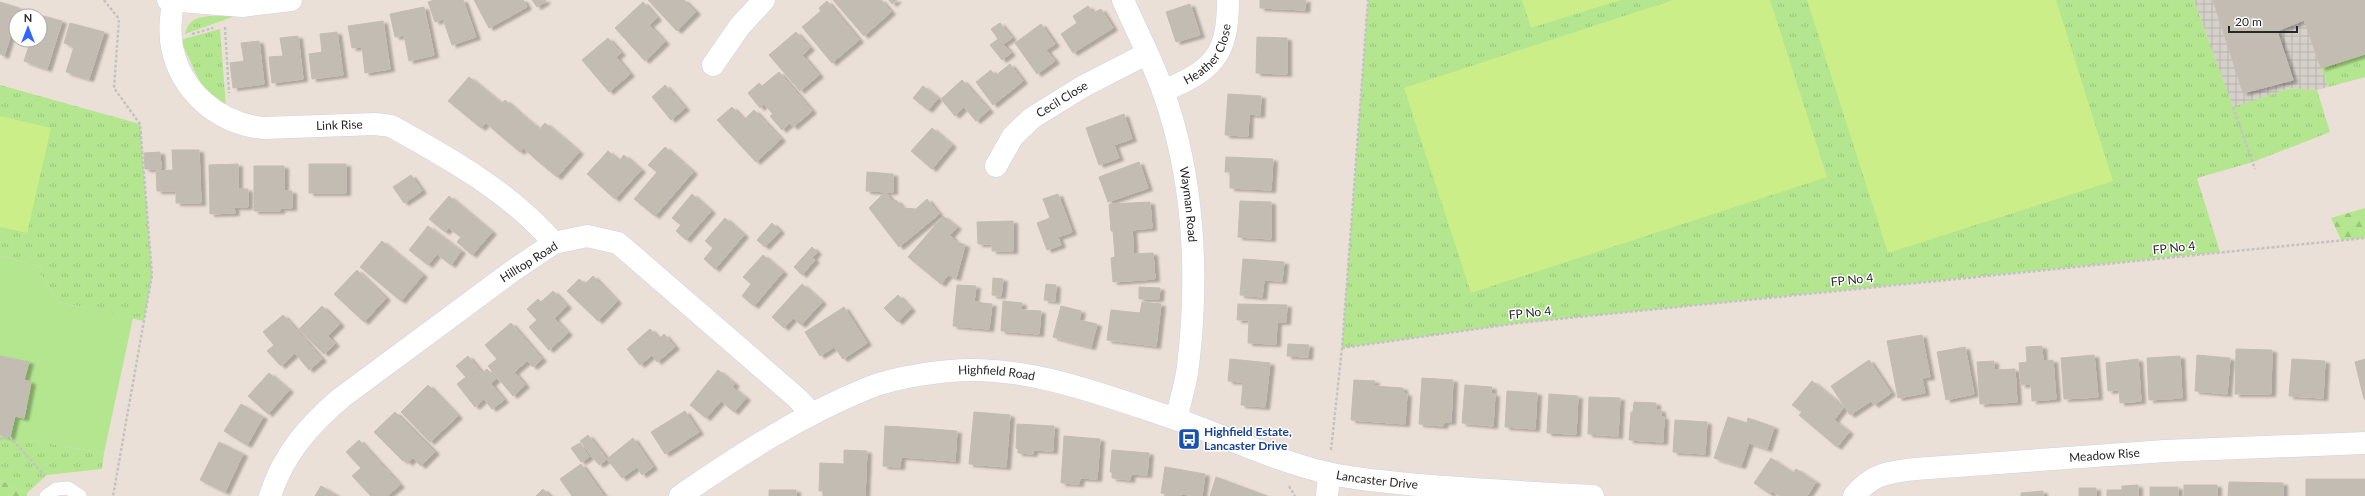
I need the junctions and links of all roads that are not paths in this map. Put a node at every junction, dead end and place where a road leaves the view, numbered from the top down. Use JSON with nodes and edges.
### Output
{"nodes":[{"id":1,"x":170,"y":0,"type":"edge"},
{"id":2,"x":291,"y":0,"type":"edge"},
{"id":3,"x":764,"y":0,"type":"edge"},
{"id":4,"x":1123,"y":0,"type":"edge"},
{"id":5,"x":1228,"y":0,"type":"edge"},
{"id":6,"x":1146,"y":54,"type":"junction"},
{"id":7,"x":713,"y":65,"type":"dead end"},
{"id":8,"x":1163,"y":91,"type":"junction"},
{"id":9,"x":996,"y":166,"type":"dead end"},
{"id":10,"x":554,"y":243,"type":"junction"},
{"id":11,"x":812,"y":414,"type":"junction"},
{"id":12,"x":1176,"y":419,"type":"junction"},
{"id":13,"x":2365,"y":443,"type":"edge"},
{"id":14,"x":1328,"y":474,"type":"junction"},
{"id":15,"x":51,"y":492,"type":"edge"},
{"id":16,"x":80,"y":496,"type":"edge"},
{"id":17,"x":270,"y":496,"type":"edge"},
{"id":18,"x":680,"y":496,"type":"edge"},
{"id":19,"x":1327,"y":496,"type":"edge"},
{"id":20,"x":1593,"y":496,"type":"edge"},
{"id":21,"x":1854,"y":496,"type":"edge"}],
"edges":[{"from":1,"to":2,"type":"street"},
{"from":1,"to":10,"type":"street","name":"Link Rise"},
{"from":3,"to":7,"type":"street"},
{"from":4,"to":6,"type":"street","name":"Wayman Road"},
{"from":5,"to":8,"type":"street","name":"Heather Close"},
{"from":6,"to":8,"type":"street","name":"Wayman Road"},
{"from":6,"to":9,"type":"street","name":"Cecil Close"},
{"from":8,"to":12,"type":"street","name":"Wayman Road"},
{"from":10,"to":11,"type":"street","name":"Hilltop Road"},
{"from":10,"to":17,"type":"street","name":"Hilltop Road"},
{"from":11,"to":12,"type":"street","name":"Highfield Road"},
{"from":11,"to":18,"type":"street","name":"Highfield Road"},
{"from":12,"to":14,"type":"street","name":"Highfield Road"},
{"from":13,"to":21,"type":"street","name":"Meadow Rise"},
{"from":14,"to":19,"type":"street"},
{"from":14,"to":20,"type":"street","name":"Lancaster Drive"},
{"from":15,"to":16,"type":"lane"}]}
